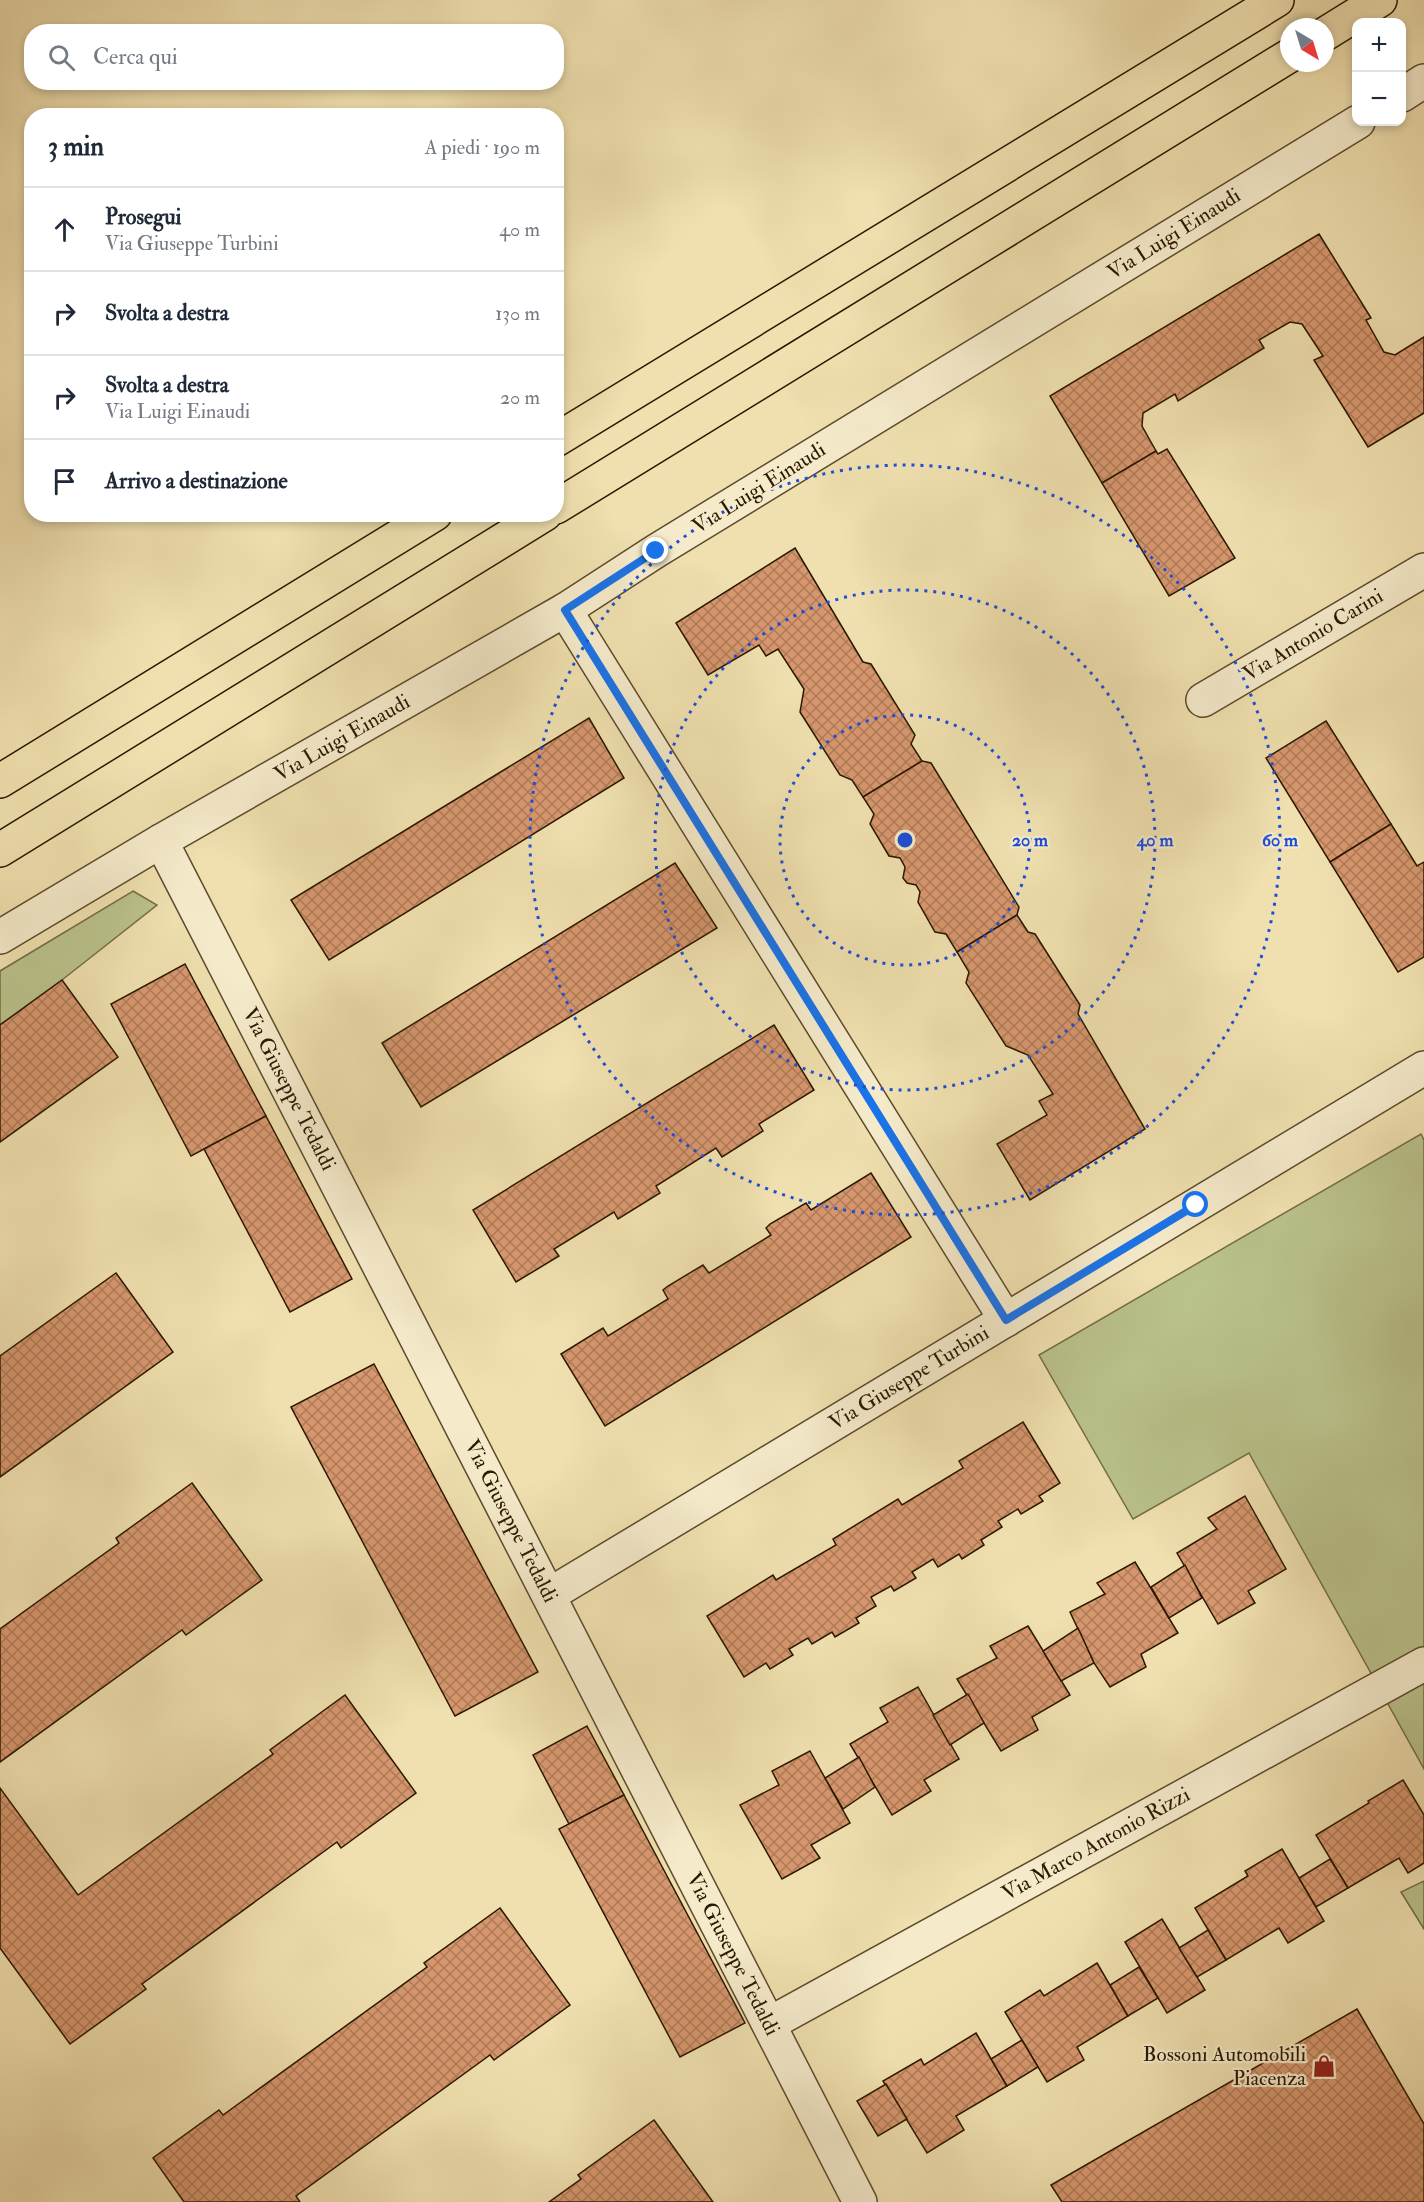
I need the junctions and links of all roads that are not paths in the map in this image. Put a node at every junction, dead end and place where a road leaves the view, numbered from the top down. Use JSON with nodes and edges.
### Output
{"nodes":[{"id":1,"x":1277,"y":0,"type":"edge"},
{"id":2,"x":1380,"y":0,"type":"edge"},
{"id":3,"x":1334,"y":28,"type":"edge"},
{"id":4,"x":1280,"y":62,"type":"edge"},
{"id":5,"x":1424,"y":81,"type":"edge"},
{"id":6,"x":1406,"y":92,"type":"edge"},
{"id":7,"x":1352,"y":126,"type":"edge"},
{"id":8,"x":564,"y":435,"type":"edge"},
{"id":9,"x":564,"y":502,"type":"edge"},
{"id":10,"x":422,"y":522,"type":"edge"},
{"id":11,"x":532,"y":522,"type":"edge"},
{"id":12,"x":1424,"y":570,"type":"edge"},
{"id":13,"x":565,"y":610,"type":"junction"},
{"id":14,"x":1203,"y":700,"type":"dead end"},
{"id":15,"x":0,"y":781,"type":"edge"},
{"id":16,"x":161,"y":841,"type":"junction"},
{"id":17,"x":0,"y":850,"type":"edge"},
{"id":18,"x":0,"y":937,"type":"edge"},
{"id":19,"x":1424,"y":1068,"type":"edge"},
{"id":20,"x":1006,"y":1320,"type":"junction"},
{"id":21,"x":549,"y":1595,"type":"junction"},
{"id":22,"x":1424,"y":1664,"type":"edge"},
{"id":23,"x":768,"y":2024,"type":"junction"},
{"id":24,"x":860,"y":2202,"type":"edge"}],
"edges":[{"from":1,"to":8,"type":"main road"},
{"from":2,"to":3,"type":"main road"},
{"from":4,"to":9,"type":"main road"},
{"from":5,"to":6,"type":"street"},
{"from":7,"to":13,"type":"street","name":"Via Luigi Einaudi"},
{"from":10,"to":15,"type":"main road"},
{"from":11,"to":17,"type":"main road"},
{"from":12,"to":14,"type":"street","name":"Via Antonio Carini"},
{"from":13,"to":16,"type":"street","name":"Via Luigi Einaudi"},
{"from":13,"to":20,"type":"street"},
{"from":16,"to":18,"type":"street","name":"Via Luigi Einaudi"},
{"from":16,"to":21,"type":"street","name":"Via Giuseppe Tedaldi"},
{"from":19,"to":20,"type":"street","name":"Via Giuseppe Turbini"},
{"from":20,"to":21,"type":"street","name":"Via Giuseppe Turbini"},
{"from":21,"to":23,"type":"street","name":"Via Giuseppe Tedaldi"},
{"from":22,"to":23,"type":"street","name":"Via Marco Antonio Rizzi"},
{"from":23,"to":24,"type":"street","name":"Via Giuseppe Tedaldi"}]}
